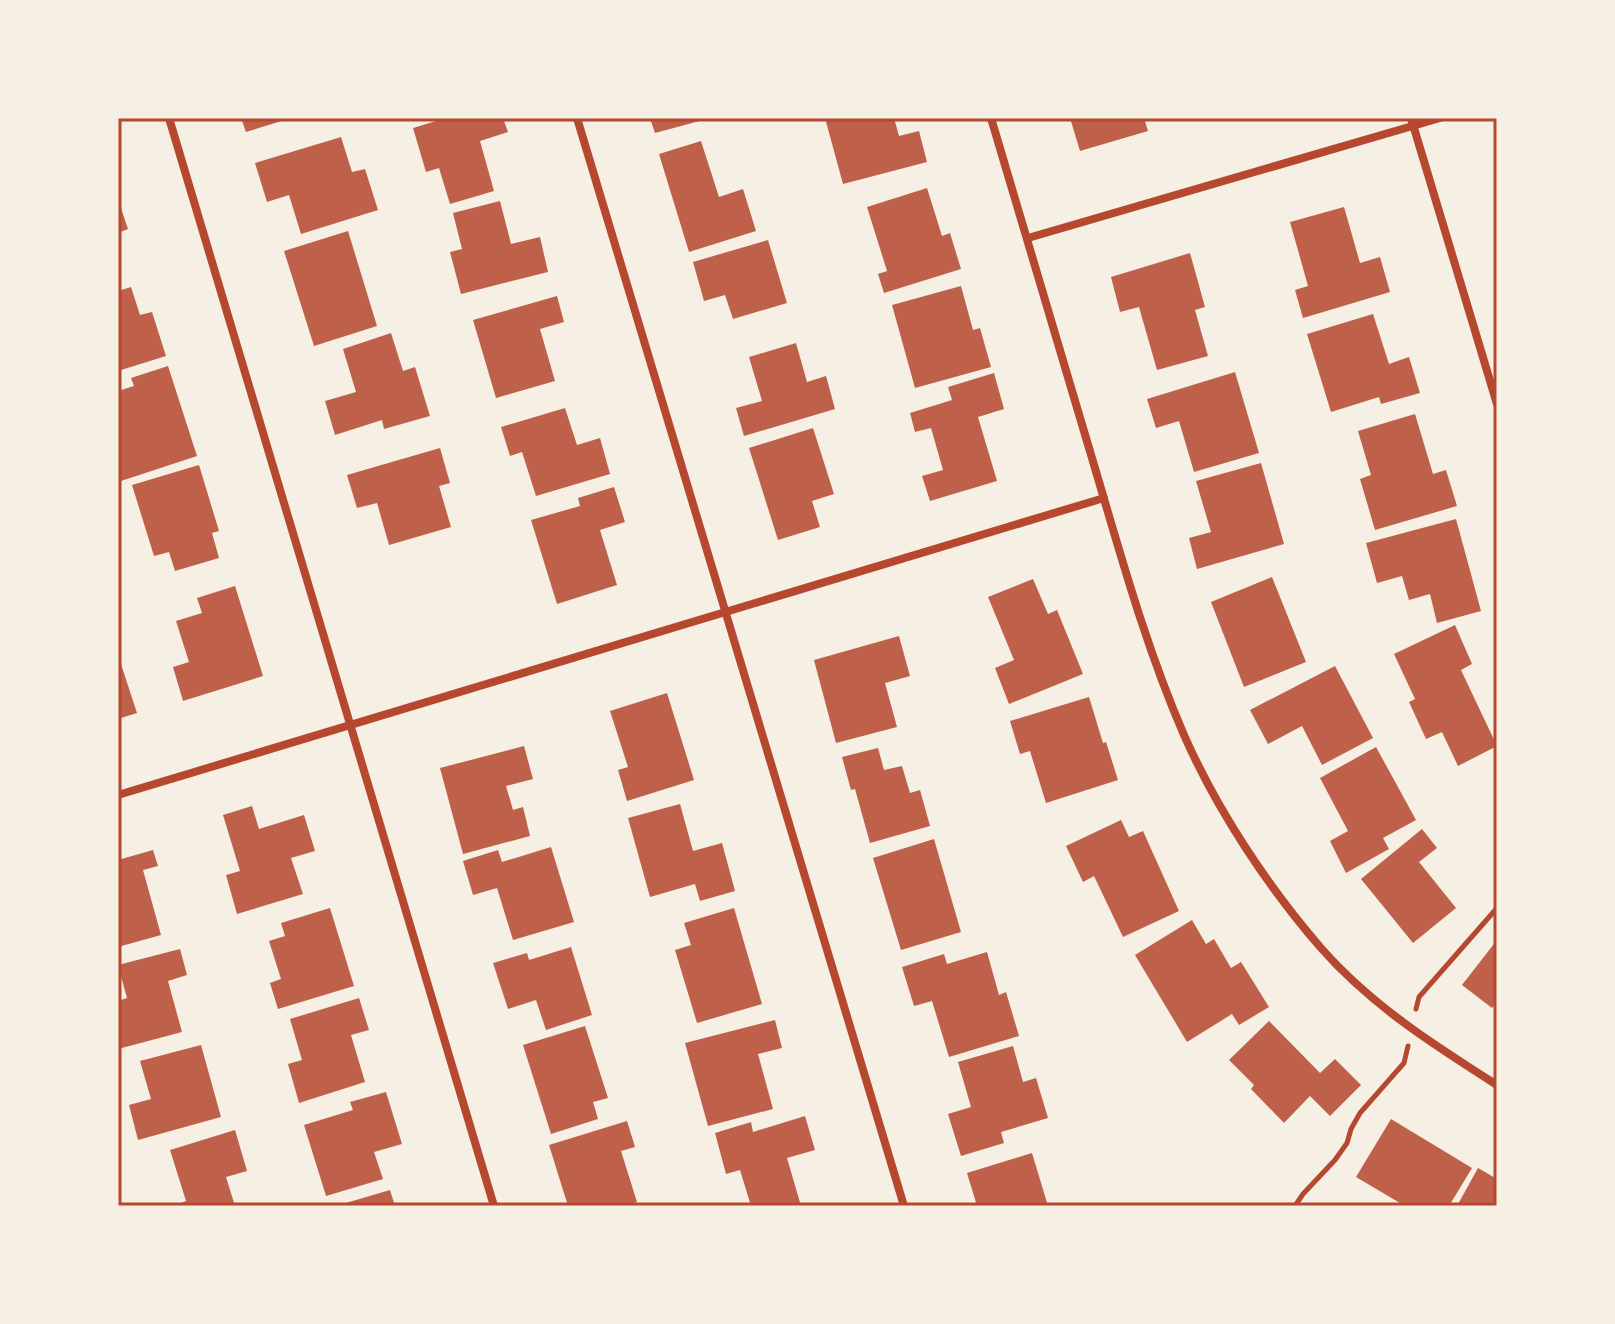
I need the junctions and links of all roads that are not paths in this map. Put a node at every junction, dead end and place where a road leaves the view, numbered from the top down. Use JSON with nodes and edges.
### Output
{"nodes":[{"id":1,"x":169,"y":118,"type":"edge"},
{"id":2,"x":577,"y":118,"type":"edge"},
{"id":3,"x":991,"y":118,"type":"edge"},
{"id":4,"x":1440,"y":118,"type":"edge"},
{"id":5,"x":1412,"y":122,"type":"edge"},
{"id":6,"x":1028,"y":238,"type":"junction"},
{"id":7,"x":1497,"y":404,"type":"edge"},
{"id":8,"x":1104,"y":498,"type":"junction"},
{"id":9,"x":726,"y":612,"type":"junction"},
{"id":10,"x":351,"y":725,"type":"junction"},
{"id":11,"x":118,"y":795,"type":"edge"},
{"id":12,"x":1497,"y":1085,"type":"edge"},
{"id":13,"x":494,"y":1206,"type":"edge"},
{"id":14,"x":904,"y":1206,"type":"edge"}],
"edges":[{"from":1,"to":10,"type":"street"},
{"from":2,"to":9,"type":"street"},
{"from":3,"to":6,"type":"street"},
{"from":4,"to":5,"type":"street"},
{"from":5,"to":6,"type":"street"},
{"from":5,"to":7,"type":"street"},
{"from":6,"to":8,"type":"street"},
{"from":8,"to":9,"type":"street"},
{"from":8,"to":12,"type":"street"},
{"from":9,"to":10,"type":"street"},
{"from":9,"to":14,"type":"street"},
{"from":10,"to":11,"type":"street"},
{"from":10,"to":13,"type":"street"}]}
